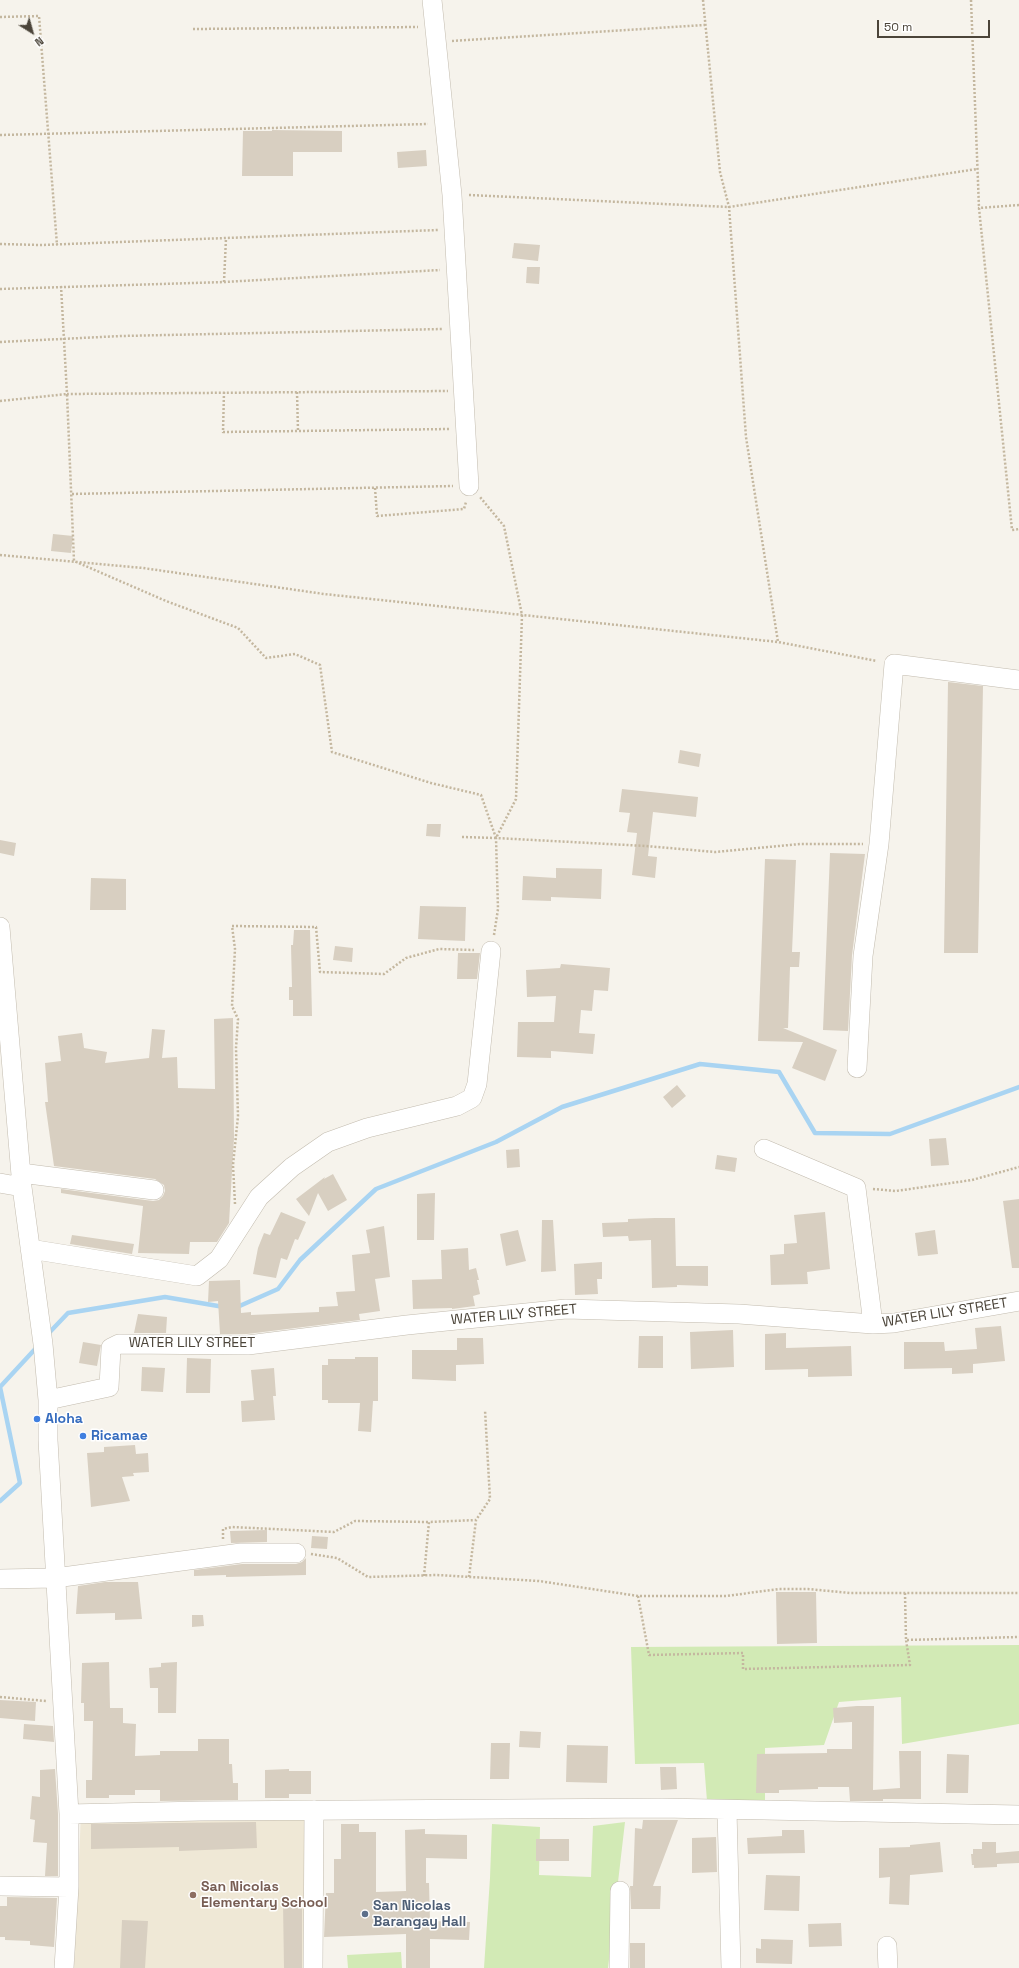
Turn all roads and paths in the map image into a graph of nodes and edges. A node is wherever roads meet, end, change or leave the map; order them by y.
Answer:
1 (432, 0) edge
2 (703, 0) edge
3 (971, 0) edge
4 (0, 17) edge
5 (705, 25) junction
6 (193, 29) dead end
7 (435, 34) junction
8 (444, 122) junction
9 (48, 134) junction
10 (0, 135) edge
11 (977, 169) junction
12 (452, 195) junction
13 (1019, 205) edge
14 (729, 207) junction
15 (979, 208) junction
16 (454, 230) junction
17 (226, 238) junction
18 (0, 244) edge
19 (56, 244) junction
20 (456, 270) junction
21 (224, 282) junction
22 (61, 286) junction
23 (0, 289) edge
24 (460, 329) junction
25 (64, 339) junction
26 (0, 342) edge
27 (464, 390) junction
28 (224, 392) junction
29 (297, 392) junction
30 (67, 394) junction
31 (0, 401) edge
32 (466, 429) junction
33 (298, 431) junction
34 (469, 486) junction
35 (375, 488) junction
36 (72, 494) junction
37 (1019, 529) edge
38 (0, 555) edge
39 (74, 561) junction
40 (522, 615) junction
41 (778, 642) junction
42 (894, 664) junction
43 (1019, 680) edge
44 (462, 837) dead end
45 (496, 838) junction
46 (879, 844) junction
47 (0, 927) edge
48 (491, 951) junction
49 (4, 1032) edge
50 (857, 1068) dead end
51 (764, 1149) dead end
52 (1019, 1167) edge
53 (21, 1180) junction
54 (0, 1183) edge
55 (856, 1188) junction
56 (154, 1190) dead end
57 (238, 1228) junction
58 (30, 1249) junction
59 (1019, 1301) edge
60 (873, 1324) junction
61 (48, 1400) junction
62 (485, 1410) dead end
63 (476, 1520) junction
64 (429, 1522) junction
65 (232, 1527) dead end
66 (296, 1554) joint
67 (424, 1576) junction
68 (469, 1577) junction
69 (0, 1578) edge
70 (55, 1578) junction
71 (906, 1593) junction
72 (1019, 1593) edge
73 (638, 1596) junction
74 (1019, 1637) edge
75 (906, 1640) junction
76 (0, 1697) edge
77 (62, 1702) junction
78 (314, 1810) junction
79 (727, 1810) junction
80 (69, 1814) junction
81 (1019, 1815) edge
82 (0, 1886) edge
83 (68, 1887) junction
84 (620, 1891) dead end
85 (887, 1946) dead end
86 (64, 1968) edge
87 (313, 1968) edge
88 (619, 1968) edge
89 (731, 1968) edge
90 (888, 1968) edge

1 - 7 street
2 - 5 path
3 - 11 path
4 - 9 path
5 - 7 path
5 - 14 path
6 - 7 path
7 - 8 street
8 - 9 path
8 - 12 street
9 - 10 path
9 - 19 path
11 - 14 path
11 - 15 path
12 - 14 path
12 - 16 street
13 - 15 path
14 - 41 path
15 - 37 path
16 - 17 path
16 - 20 street
17 - 19 path
17 - 21 path
18 - 19 path
20 - 21 path
20 - 24 street
21 - 22 path
22 - 23 path
22 - 25 path
24 - 25 path
24 - 27 street
25 - 26 path
25 - 30 path
27 - 29 path
27 - 32 street
28 - 29 path
28 - 30 path
28 - 33 path
29 - 33 path
30 - 31 path
30 - 36 path
32 - 33 path
32 - 34 street
34 - 35 path
34 - 35 path
34 - 40 path
35 - 36 path
36 - 39 path
38 - 39 path
39 - 40 path
39 - 45 path
40 - 41 path
40 - 45 path
41 - 42 path
42 - 43 street
42 - 46 street
44 - 45 path
45 - 46 path
45 - 48 path
46 - 50 street
47 - 49 street
48 - 57 street
48 - 57 path
49 - 53 street
51 - 55 street
52 - 55 path
53 - 54 street
53 - 56 street
53 - 58 street
55 - 60 street
57 - 58 street
58 - 61 street
59 - 60 street, WATER LILY STREET
60 - 61 street, WATER LILY STREET
61 - 70 street
62 - 63 path
63 - 64 path
63 - 68 path
64 - 65 path
64 - 67 path
66 - 67 path
66 - 70 street
67 - 68 path
68 - 73 path
69 - 70 street
70 - 77 street
71 - 72 path
71 - 73 path
71 - 75 path
73 - 75 path
74 - 75 path
76 - 77 path
77 - 80 street
78 - 79 street
78 - 80 street
78 - 87 street
79 - 81 street
79 - 89 street
80 - 83 street
82 - 83 street
83 - 86 street
84 - 88 street
85 - 90 street

